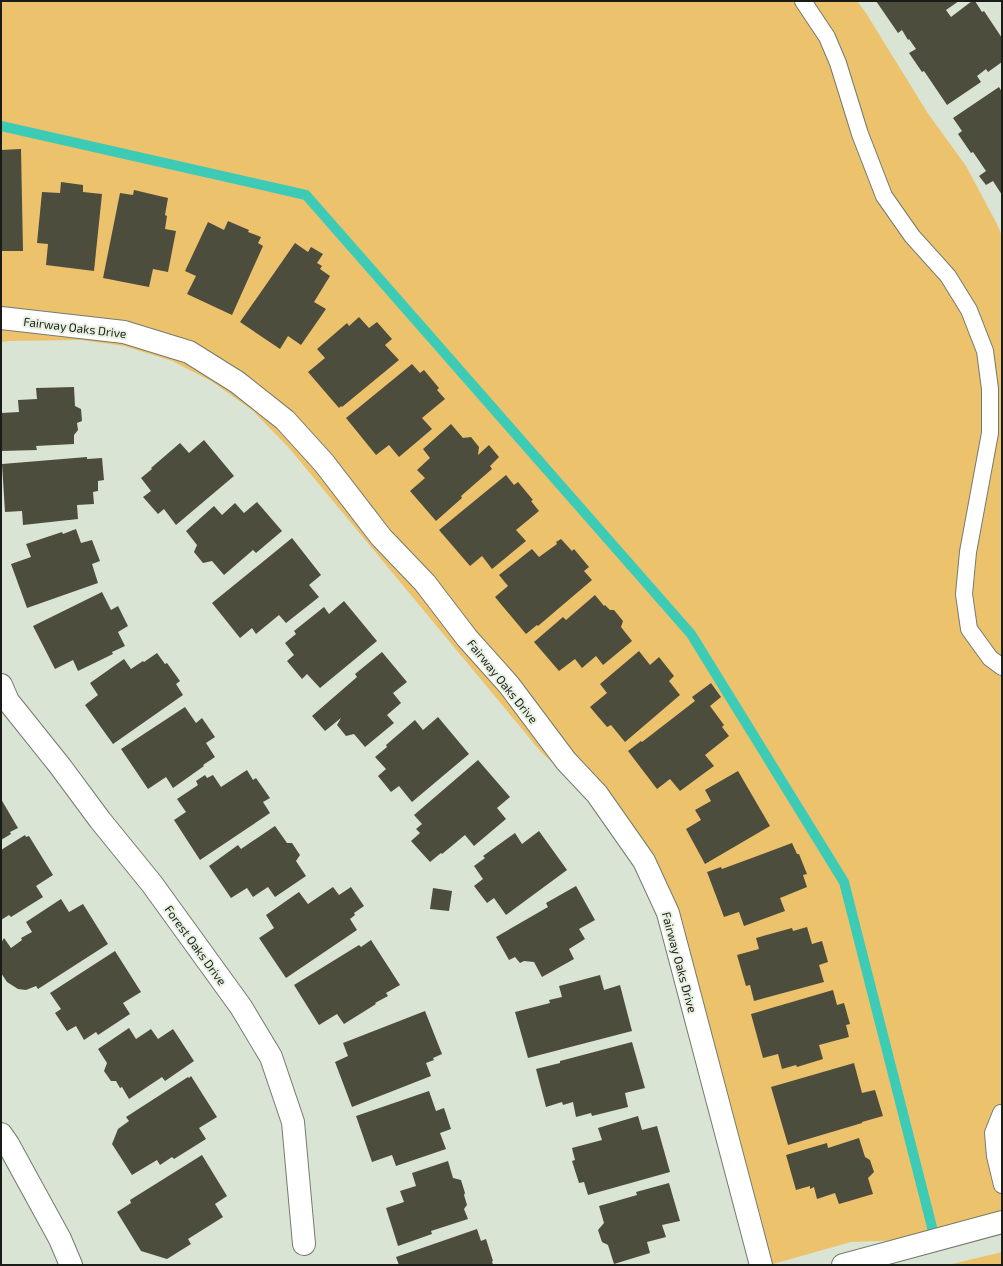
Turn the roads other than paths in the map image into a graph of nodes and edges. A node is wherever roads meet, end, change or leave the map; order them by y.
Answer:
1 (803, 1) edge
2 (1, 318) edge
3 (1002, 666) edge
4 (3, 697) edge
5 (1002, 1112) edge
6 (1, 1134) edge
7 (1002, 1185) edge
8 (1002, 1222) edge
9 (304, 1244) dead end
10 (71, 1265) edge
11 (761, 1265) edge
12 (843, 1265) edge

1 - 3 lane
2 - 11 street, Fairway Oaks Drive
4 - 9 street, Forest Oaks Drive
5 - 7 lane
6 - 10 street
8 - 12 street

